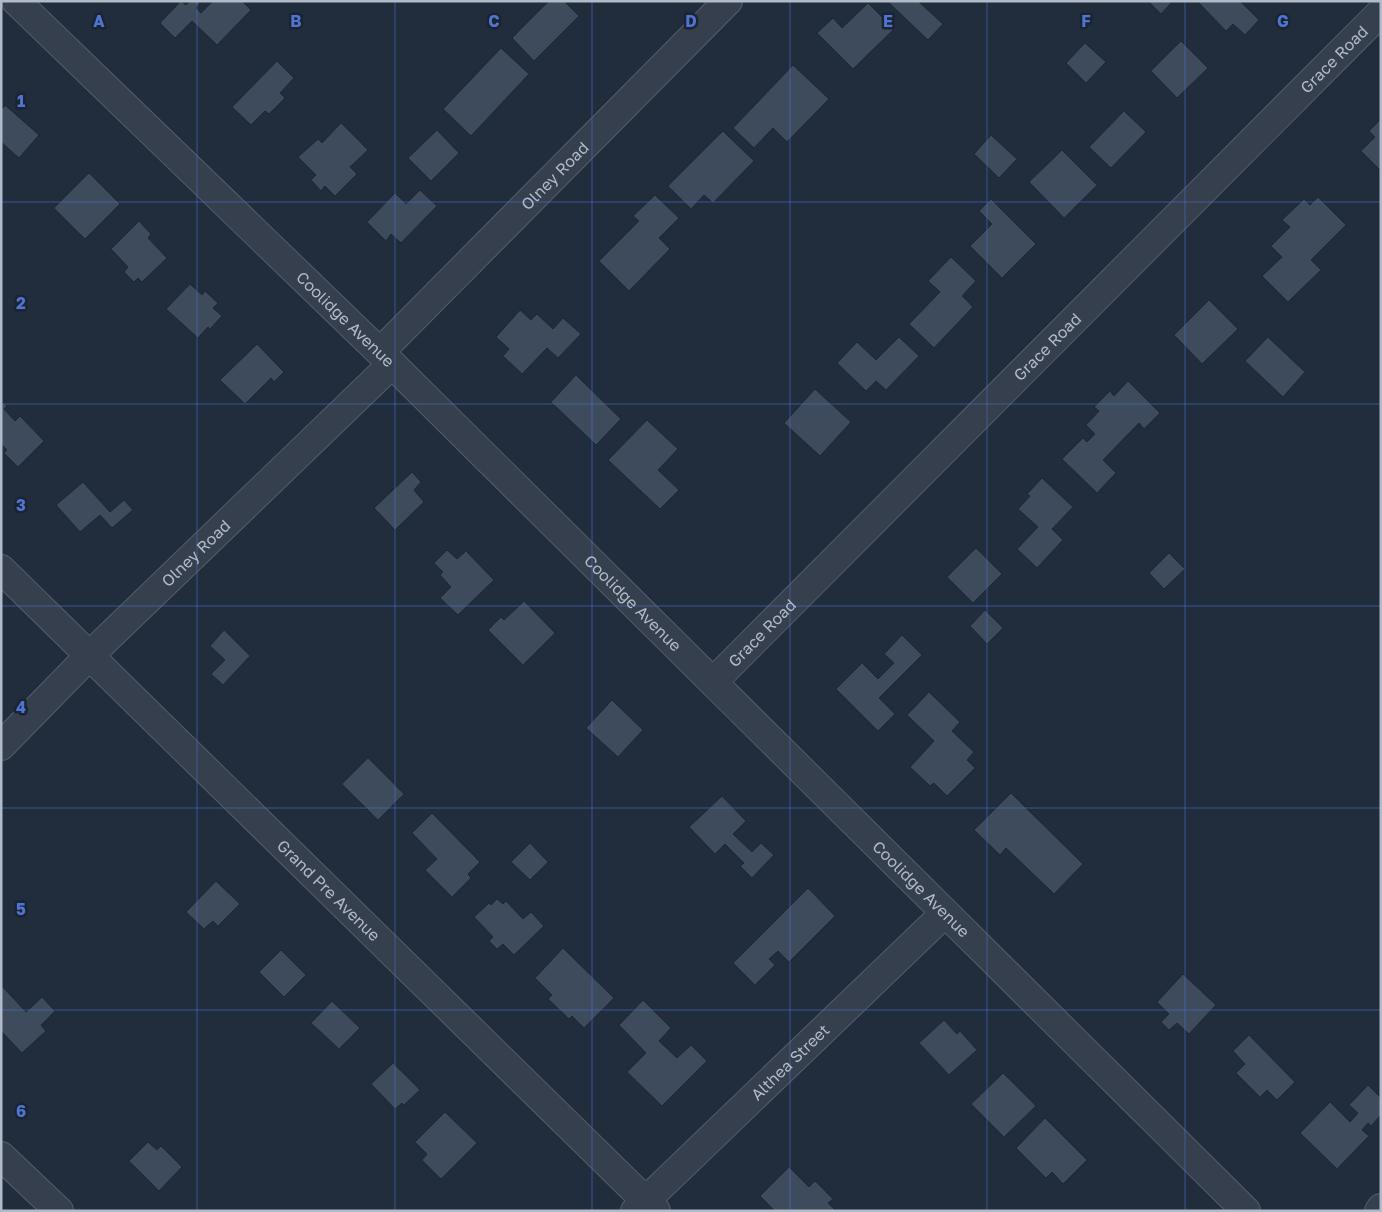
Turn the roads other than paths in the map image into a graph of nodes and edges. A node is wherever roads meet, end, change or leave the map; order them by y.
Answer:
1 (16, 1) edge
2 (728, 1) edge
3 (1381, 12) edge
4 (386, 358) junction
5 (1, 569) edge
6 (89, 656) junction
7 (714, 681) junction
8 (1, 746) edge
9 (945, 913) junction
10 (1, 1156) edge
11 (646, 1207) edge
12 (59, 1211) edge
13 (1246, 1211) edge

1 - 4 street, Coolidge Avenue
2 - 4 street, Olney Road
3 - 7 street, Grace Road
4 - 6 street, Olney Road
4 - 7 street, Coolidge Avenue
5 - 6 street, Grand Pre Avenue
6 - 8 street, Olney Road
6 - 11 street, Grand Pre Avenue
7 - 9 street, Coolidge Avenue
9 - 11 street, Althea Street
9 - 13 street, Coolidge Avenue
10 - 12 street

